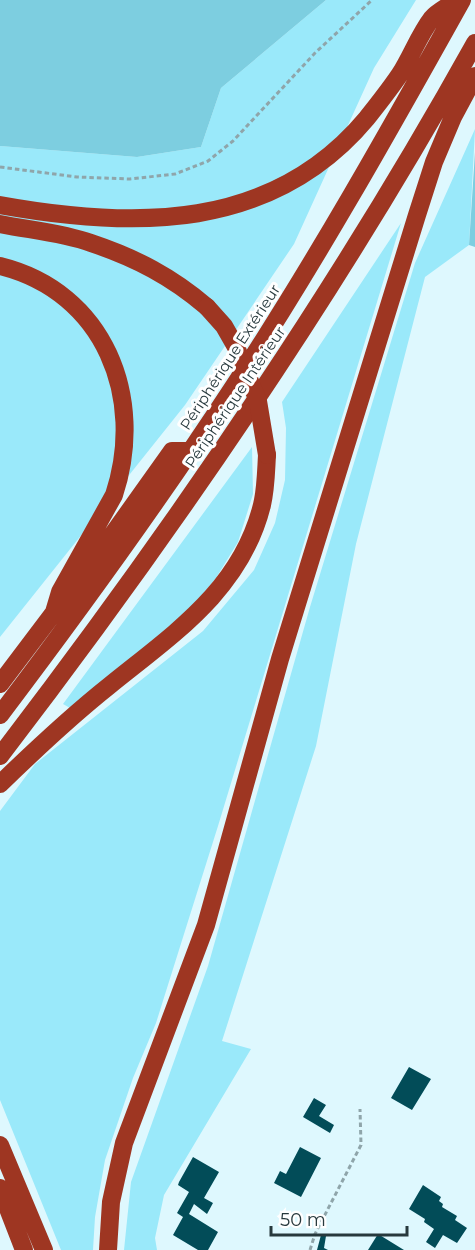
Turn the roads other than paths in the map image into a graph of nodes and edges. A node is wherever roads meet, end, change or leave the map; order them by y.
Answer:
1 (460, 0) edge
2 (475, 43) edge
3 (475, 76) edge
4 (0, 206) edge
5 (0, 224) edge
6 (0, 266) edge
7 (190, 451) junction
8 (54, 612) junction
9 (0, 684) edge
10 (0, 716) edge
11 (0, 756) edge
12 (0, 784) edge
13 (0, 1145) edge
14 (0, 1188) edge
15 (0, 1209) edge
16 (18, 1250) edge
17 (24, 1250) edge
18 (44, 1250) edge
19 (108, 1250) edge

1 - 4 highway
1 - 7 highway, Périphérique Extérieur
2 - 11 highway, Périphérique Intérieur
3 - 19 highway
5 - 12 highway, bridge
6 - 8 highway
7 - 8 highway
7 - 10 highway, Périphérique Extérieur
8 - 9 highway
13 - 18 highway
14 - 17 highway
15 - 16 highway

